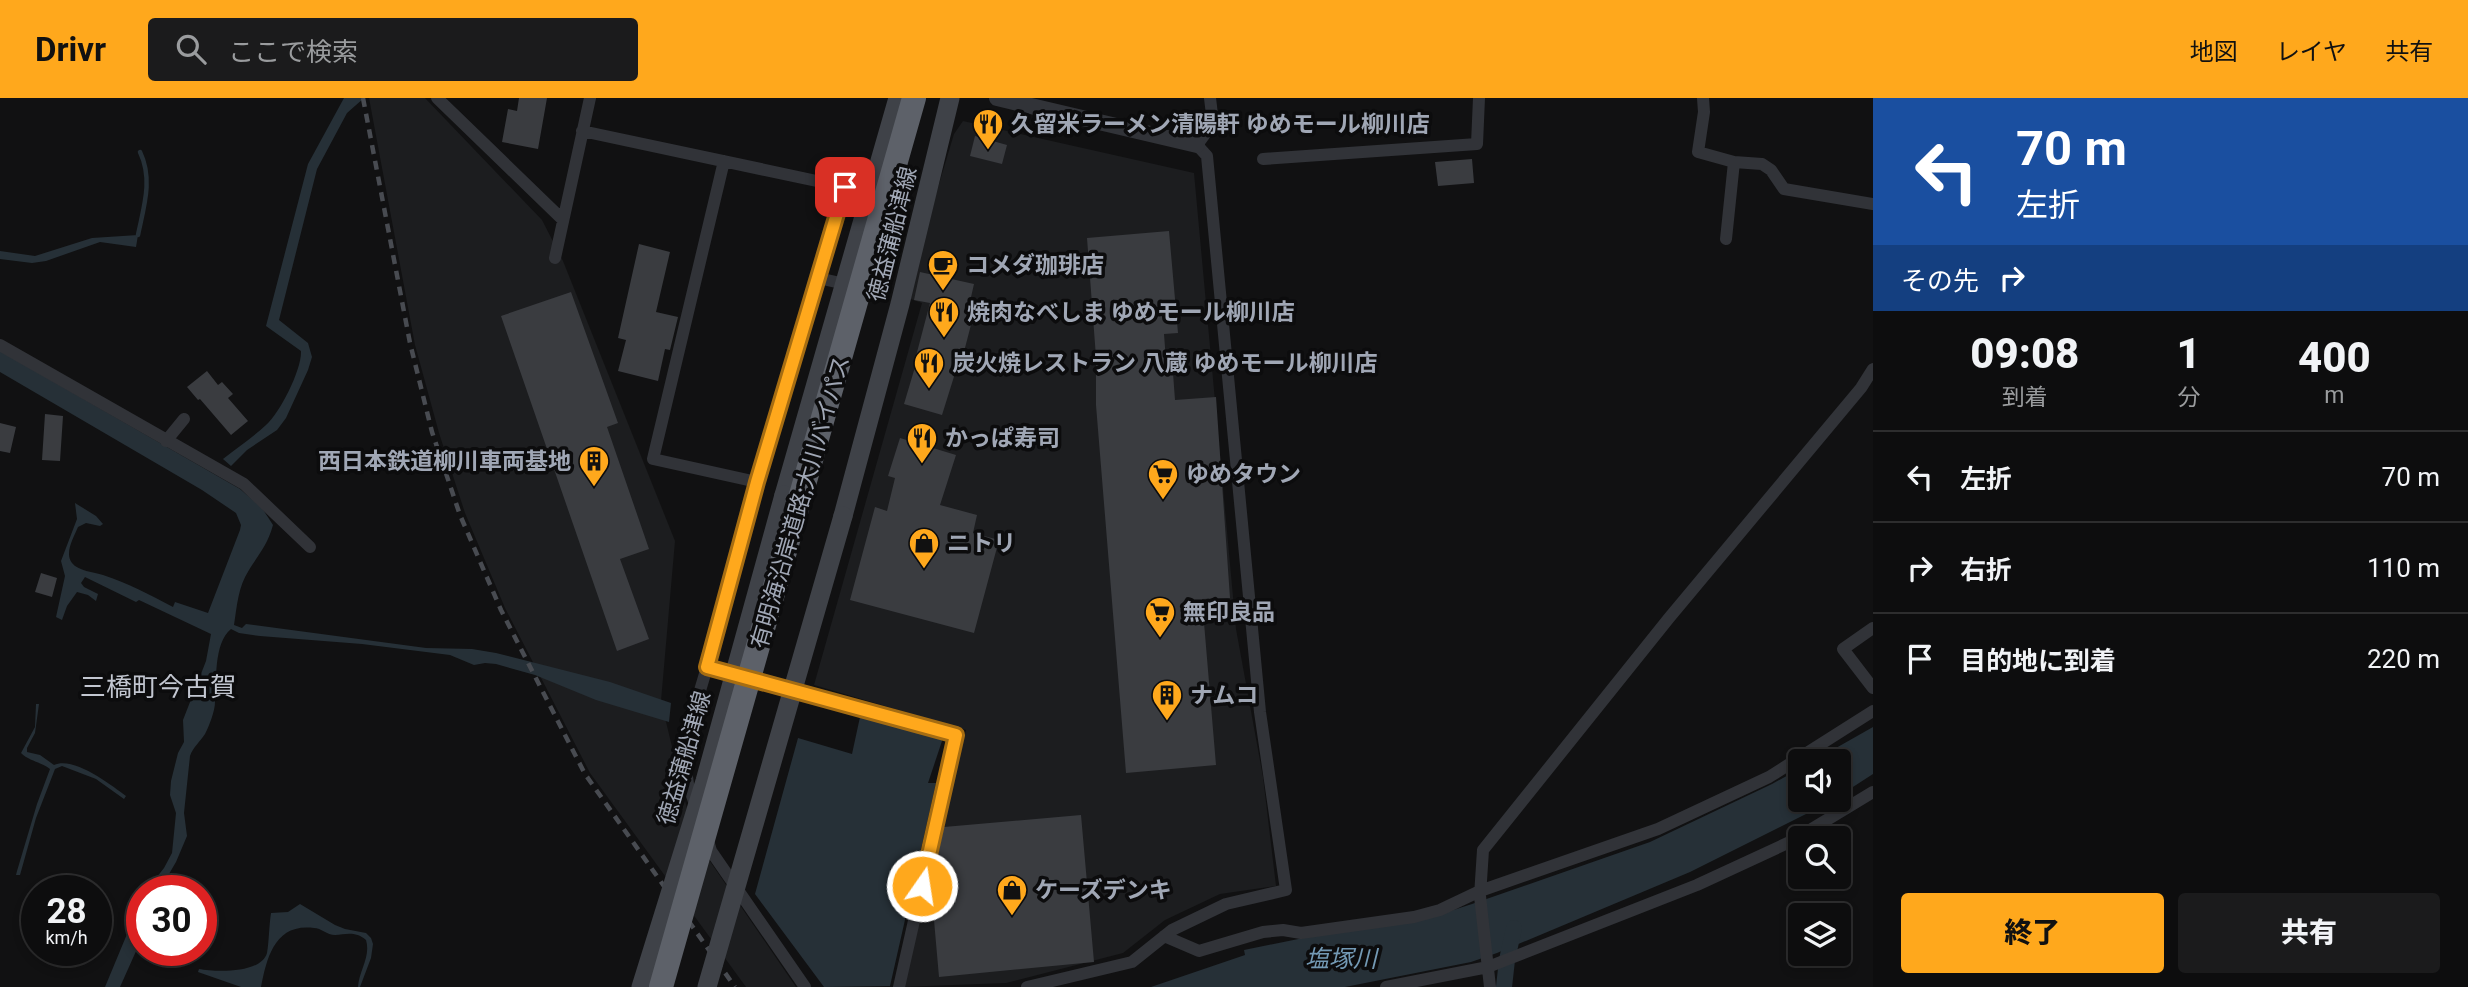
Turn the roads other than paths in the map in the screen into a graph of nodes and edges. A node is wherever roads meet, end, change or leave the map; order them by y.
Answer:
1 (437, 98) edge
2 (590, 98) edge
3 (898, 98) edge
4 (914, 98) edge
5 (950, 98) edge
6 (998, 98) edge
7 (1210, 98) edge
8 (1479, 98) edge
9 (1703, 98) edge
10 (582, 131) junction
11 (1197, 145) junction
12 (1263, 159) dead end
13 (724, 161) junction
14 (1734, 162) junction
15 (1873, 204) edge
16 (563, 220) junction
17 (1726, 239) dead end
18 (555, 258) dead end
19 (818, 278) junction
20 (845, 284) junction
21 (0, 345) edge
22 (1873, 369) edge
23 (184, 419) dead end
24 (166, 441) junction
25 (757, 482) junction
26 (310, 547) dead end
27 (1873, 628) edge
28 (707, 667) junction
29 (1873, 688) edge
30 (1873, 711) edge
31 (1873, 792) edge
32 (1480, 893) junction
33 (1164, 936) junction
34 (1488, 967) junction
35 (1088, 973) junction
36 (641, 987) edge
37 (661, 987) edge
38 (707, 987) edge
39 (805, 987) edge
40 (899, 987) edge
41 (1027, 987) edge
42 (1091, 987) edge
43 (1386, 987) edge
44 (1490, 987) edge

1 - 16 street
2 - 10 street
3 - 20 main road, 徳益蒲船津線
4 - 37 highway, 有明海沿岸道路;大川バイパス, bridge
5 - 38 main road, 徳益蒲船津線, bridge
6 - 11 street
7 - 11 street
8 - 12 street
9 - 14 street
10 - 13 street
10 - 16 street
11 - 33 street
13 - 19 street
13 - 25 street
14 - 15 street
14 - 17 street
16 - 18 street
19 - 20 street
19 - 25 street
20 - 36 main road, 徳益蒲船津線, bridge
21 - 24 street
22 - 32 street
23 - 24 street
24 - 26 street
25 - 28 street
27 - 29 street
28 - 39 street
28 - 40 street
30 - 32 street
31 - 34 street
32 - 33 street
32 - 34 street
33 - 35 street
34 - 43 street
34 - 44 street
35 - 41 street
35 - 42 street

